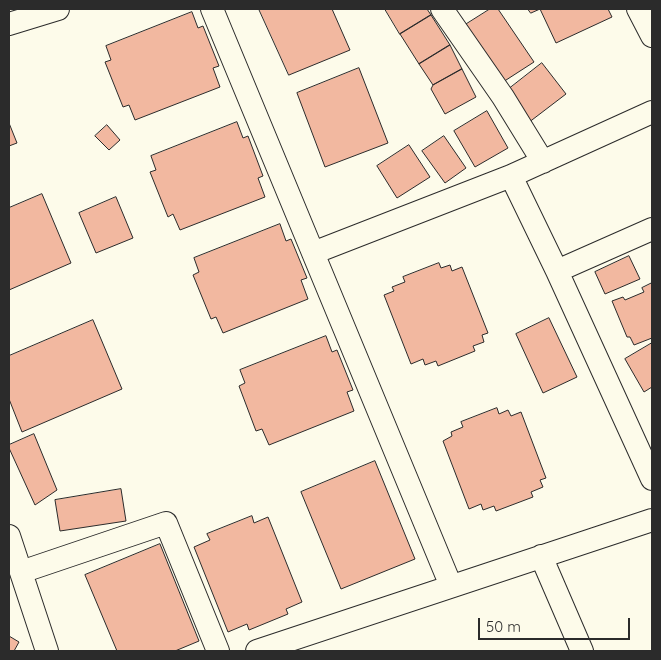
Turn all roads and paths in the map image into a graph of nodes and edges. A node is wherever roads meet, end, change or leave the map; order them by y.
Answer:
1 (58, 9) edge
2 (212, 9) edge
3 (442, 9) edge
4 (638, 9) edge
5 (9, 24) edge
6 (652, 36) edge
7 (652, 112) edge
8 (543, 162) junction
9 (511, 176) junction
10 (652, 229) edge
11 (313, 253) junction
12 (557, 270) junction
13 (652, 479) edge
14 (652, 520) edge
15 (9, 536) edge
16 (541, 556) junction
17 (21, 572) junction
18 (451, 586) junction
19 (47, 651) edge
20 (218, 651) edge
21 (258, 651) edge
22 (582, 651) edge

1 - 5 street
2 - 11 street
3 - 8 street
4 - 6 street
7 - 8 street
8 - 9 street
9 - 11 street
9 - 12 street
10 - 12 street
11 - 18 street
12 - 13 street
14 - 16 street
15 - 17 street
16 - 18 street
16 - 22 street
17 - 19 street
17 - 20 street
18 - 21 street

